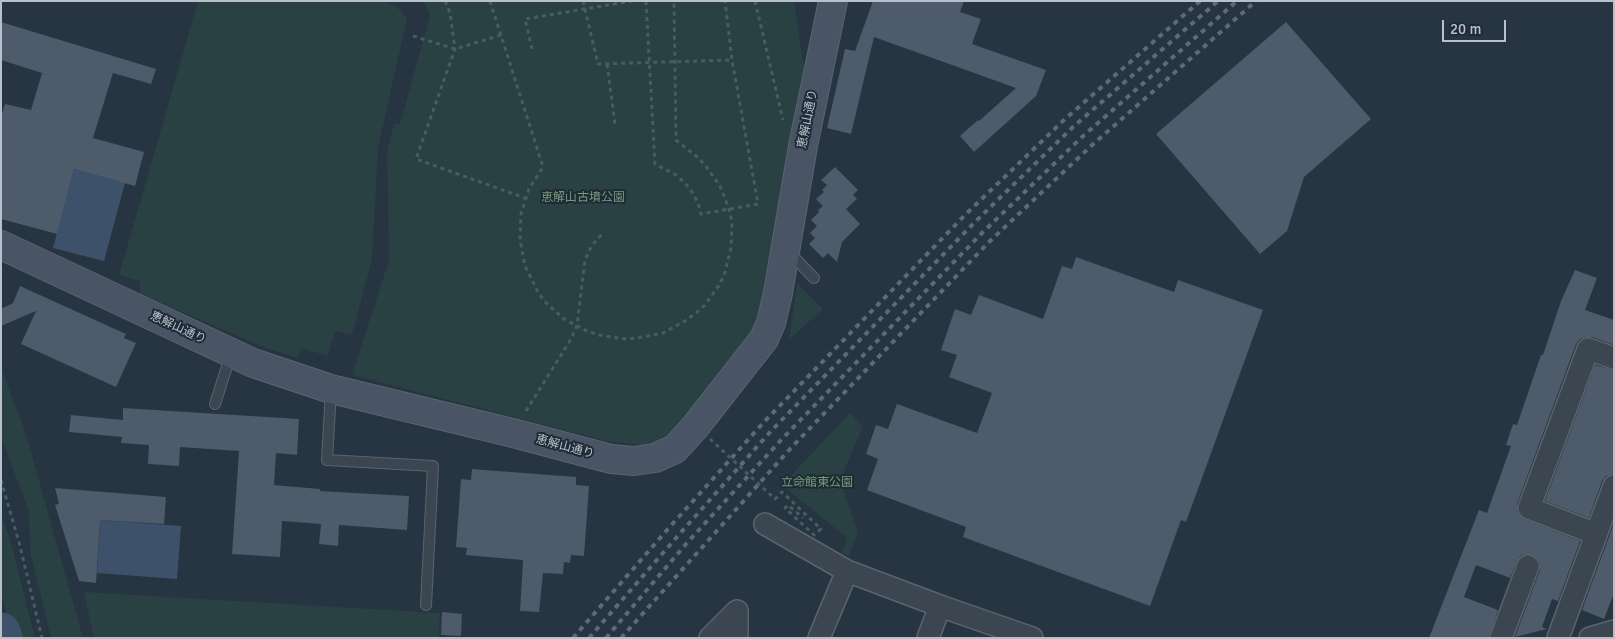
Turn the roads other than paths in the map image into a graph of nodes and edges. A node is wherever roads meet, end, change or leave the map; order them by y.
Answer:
1 (833, 1) edge
2 (1, 246) edge
3 (785, 248) junction
4 (814, 278) dead end
5 (232, 353) junction
6 (1614, 358) edge
7 (331, 388) junction
8 (215, 404) dead end
9 (1614, 486) edge
10 (765, 524) dead end
11 (1596, 534) junction
12 (1528, 566) dead end
13 (847, 570) junction
14 (426, 605) dead end
15 (940, 606) junction
16 (1614, 631) edge
17 (710, 638) edge
18 (737, 638) edge
19 (819, 638) edge
20 (928, 638) edge
21 (1032, 638) edge
22 (1501, 638) edge
23 (1558, 638) edge
24 (1590, 638) edge

1 - 3 street, 恵解山通り
2 - 5 street, 恵解山通り
3 - 4 lane
3 - 7 street, 恵解山通り
5 - 7 street, 恵解山通り
5 - 8 lane
6 - 11 street
7 - 14 lane
9 - 11 street
10 - 13 street
11 - 23 street
12 - 22 street
13 - 15 street
13 - 19 street
15 - 20 street
15 - 21 street
16 - 24 street
17 - 18 street

